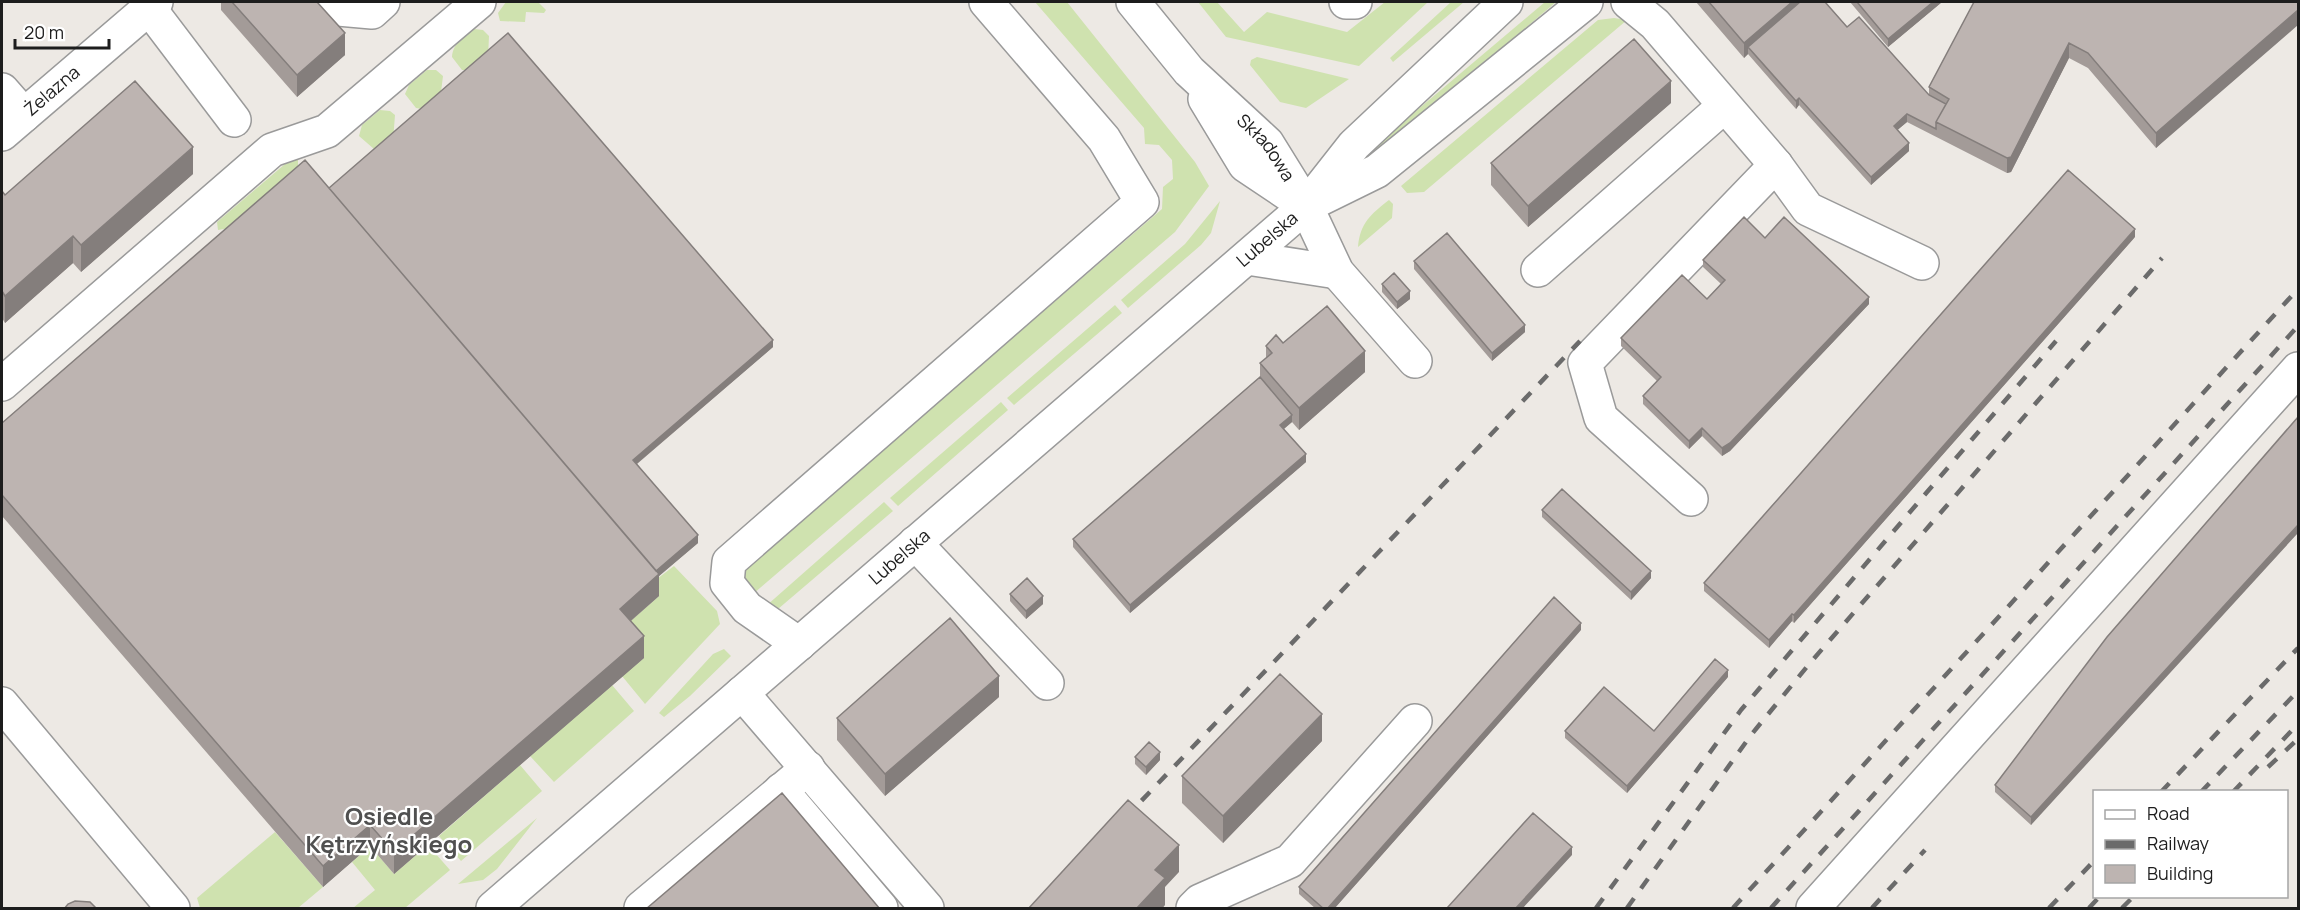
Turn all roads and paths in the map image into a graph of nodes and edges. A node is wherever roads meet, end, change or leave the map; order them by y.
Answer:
1 (321, 2) edge
2 (383, 2) edge
3 (479, 2) edge
4 (986, 2) edge
5 (1133, 2) edge
6 (1346, 2) edge
7 (1355, 2) edge
8 (1506, 2) edge
9 (1586, 2) edge
10 (1628, 2) edge
11 (152, 5) edge
12 (2, 90) edge
13 (1723, 107) junction
14 (234, 120) dead end
15 (13, 125) edge
16 (1776, 165) junction
17 (1306, 206) junction
18 (1246, 258) junction
19 (1922, 263) dead end
20 (1538, 270) dead end
21 (1337, 272) junction
22 (1415, 361) dead end
23 (2298, 369) edge
24 (2, 384) edge
25 (1691, 499) dead end
26 (915, 543) junction
27 (799, 644) junction
28 (1047, 682) dead end
29 (742, 693) junction
30 (2, 704) edge
31 (1415, 721) dead end
32 (808, 768) junction
33 (781, 790) junction
34 (173, 909) edge
35 (493, 909) edge
36 (641, 909) edge
37 (881, 909) edge
38 (927, 909) edge
39 (1193, 909) edge
40 (1813, 909) edge

1 - 2 street
3 - 24 street
4 - 27 street
5 - 17 street, Składowa
6 - 7 street
8 - 17 street, Lubelska
9 - 17 street, Lubelska
10 - 13 street
11 - 14 street
11 - 15 street, Żelazna
12 - 15 street
13 - 16 street
13 - 20 street
16 - 19 street
16 - 25 street
17 - 18 street, Lubelska
17 - 21 street
18 - 21 street
18 - 26 street, Lubelska
21 - 22 street
23 - 40 street
26 - 27 street, Lubelska
26 - 28 street
27 - 29 street, Lubelska
29 - 32 street
29 - 35 street, Lubelska
30 - 34 street
31 - 39 street
32 - 33 street
32 - 38 street
33 - 36 street
33 - 37 street

